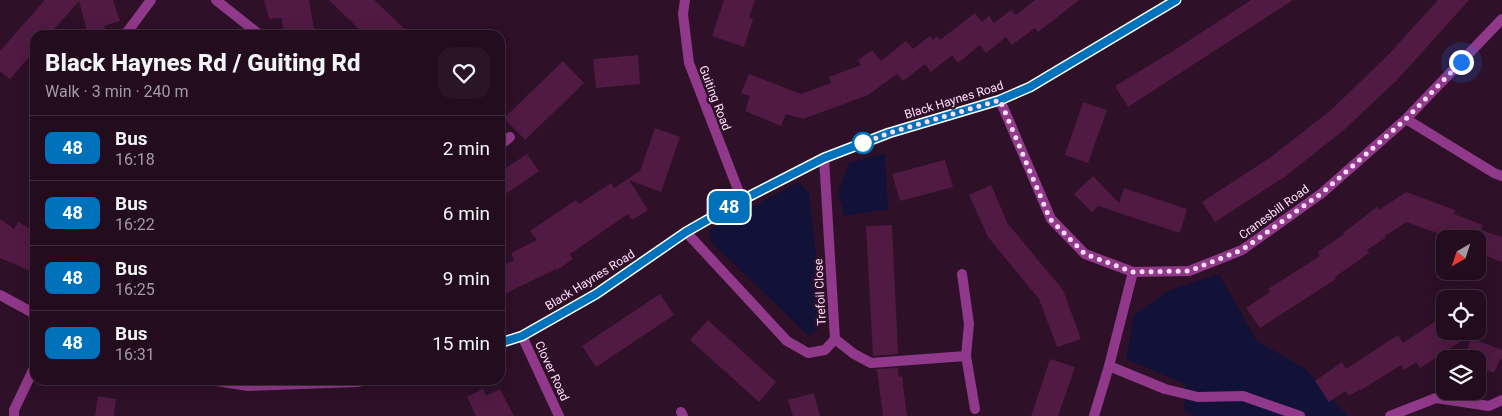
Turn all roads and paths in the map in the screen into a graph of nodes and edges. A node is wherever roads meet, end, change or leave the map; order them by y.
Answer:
1 (151, 0) edge
2 (216, 0) edge
3 (685, 0) edge
4 (1176, 0) edge
5 (1502, 19) edge
6 (129, 30) edge
7 (254, 30) edge
8 (1000, 100) junction
9 (1406, 119) junction
10 (510, 136) dead end
11 (505, 140) edge
12 (824, 158) junction
13 (1502, 176) edge
14 (742, 200) junction
15 (686, 232) junction
16 (1133, 272) junction
17 (962, 274) dead end
18 (0, 295) edge
19 (30, 311) edge
20 (522, 336) junction
21 (835, 339) junction
22 (505, 341) edge
23 (966, 356) junction
24 (1109, 366) junction
25 (30, 376) edge
26 (1502, 400) edge
27 (976, 409) dead end
28 (1273, 411) edge
29 (14, 416) edge
30 (559, 416) edge
31 (1094, 416) edge
32 (1300, 416) edge
33 (1390, 416) edge

1 - 6 street
2 - 7 street
3 - 14 street, Guiting Road
4 - 8 street, Black Haynes Road
5 - 9 street, Cranesbill Road
8 - 12 street, Black Haynes Road
8 - 16 street, Cranesbill Road
9 - 13 street
9 - 16 street, Cranesbill Road
10 - 11 street
12 - 14 street, Black Haynes Road
12 - 21 street, Trefoil Close
14 - 15 street, Black Haynes Road
15 - 20 street, Black Haynes Road
15 - 21 street, Trefoil Close
16 - 24 street
17 - 23 street
18 - 19 street
20 - 22 street, Black Haynes Road
20 - 30 street, Clover Road
21 - 23 street
23 - 27 street
24 - 28 street
24 - 31 street
25 - 29 street
26 - 33 street
28 - 32 street

